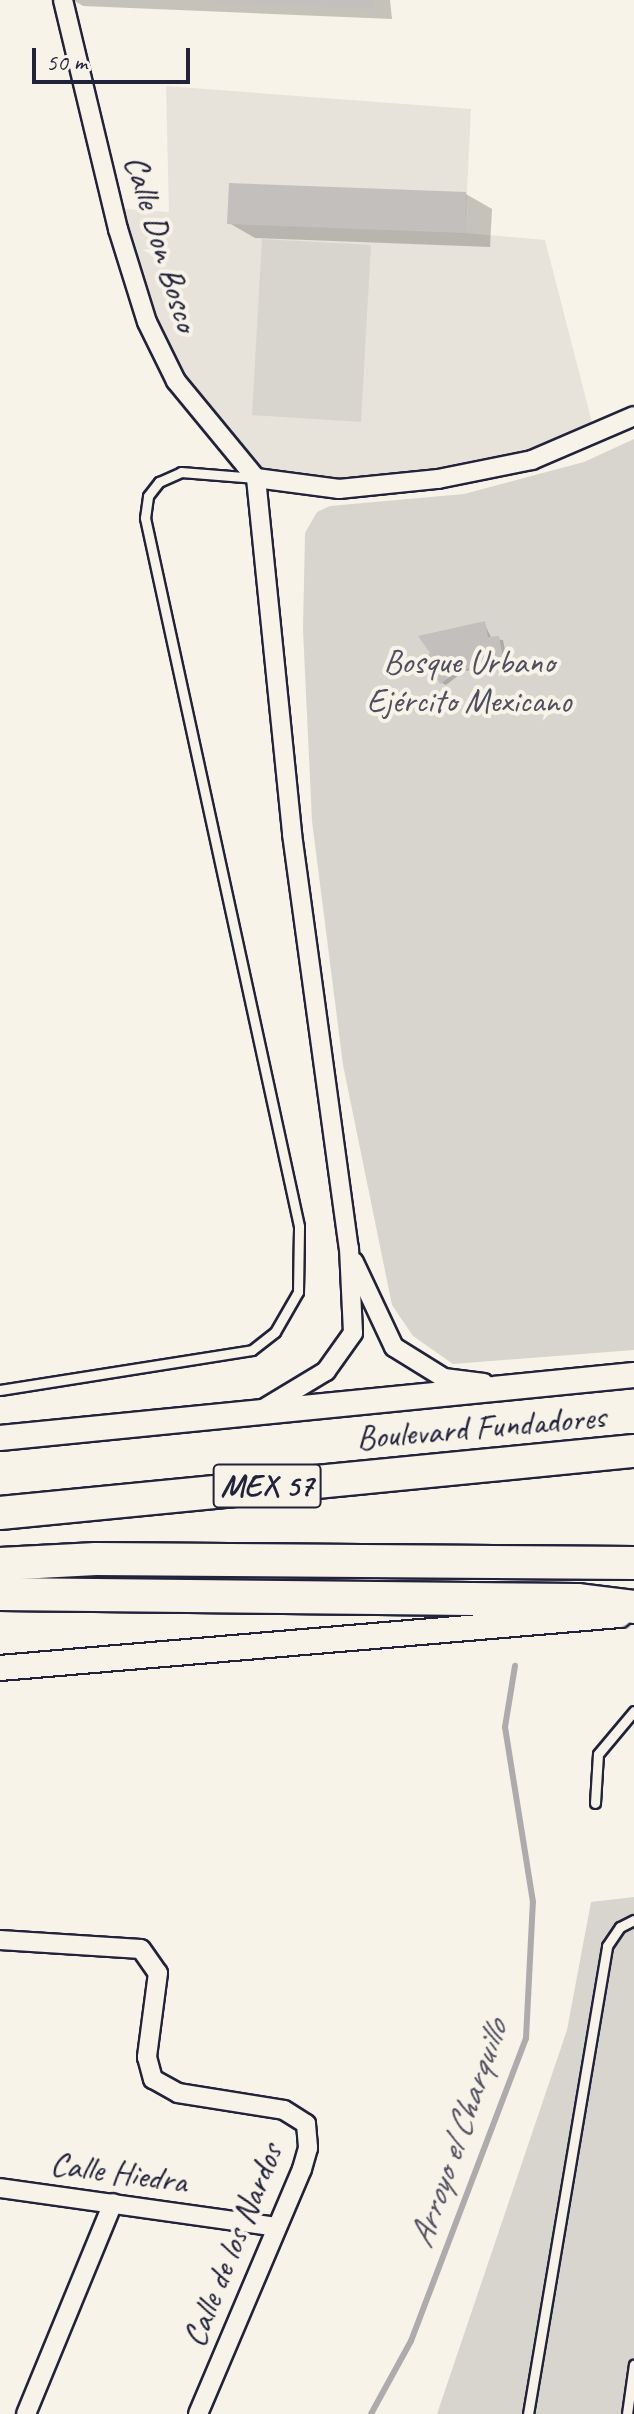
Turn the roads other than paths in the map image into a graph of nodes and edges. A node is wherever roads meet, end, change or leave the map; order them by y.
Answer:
1 (63, 0) edge
2 (634, 416) edge
3 (256, 478) junction
4 (349, 1248) junction
5 (634, 1375) edge
6 (507, 1386) junction
7 (0, 1390) edge
8 (260, 1411) junction
9 (0, 1438) edge
10 (634, 1451) edge
11 (0, 1513) edge
12 (634, 1547) edge
13 (634, 1563) edge
14 (0, 1564) edge
15 (488, 1565) junction
16 (0, 1594) edge
17 (634, 1607) edge
18 (578, 1609) junction
19 (488, 1613) junction
20 (634, 1613) edge
21 (0, 1668) edge
22 (634, 1711) edge
23 (595, 1803) dead end
24 (634, 1920) edge
25 (0, 1940) edge
26 (0, 2188) edge
27 (113, 2203) junction
28 (276, 2227) junction
29 (634, 2364) edge
30 (26, 2414) edge
31 (198, 2414) edge
32 (528, 2414) edge
33 (627, 2414) edge

1 - 3 street, Calle Don Bosco
2 - 3 street
3 - 4 street
3 - 7 lane
4 - 6 street
4 - 8 street
5 - 6 main road
6 - 8 main road
8 - 9 main road
10 - 11 highway, Boulevard Fundadores / MEX 57
12 - 15 highway
13 - 15 highway, MEX 57
14 - 15 highway, MEX 57
16 - 19 highway
17 - 18 highway
18 - 19 highway
18 - 20 main road
19 - 21 main road
22 - 23 lane
24 - 32 lane
25 - 28 street, Calle de los Nardos
26 - 27 street, Calle Hiedra
27 - 28 street, Calle Hiedra
27 - 30 street
28 - 31 street, Calle de los Nardos
29 - 33 lane

